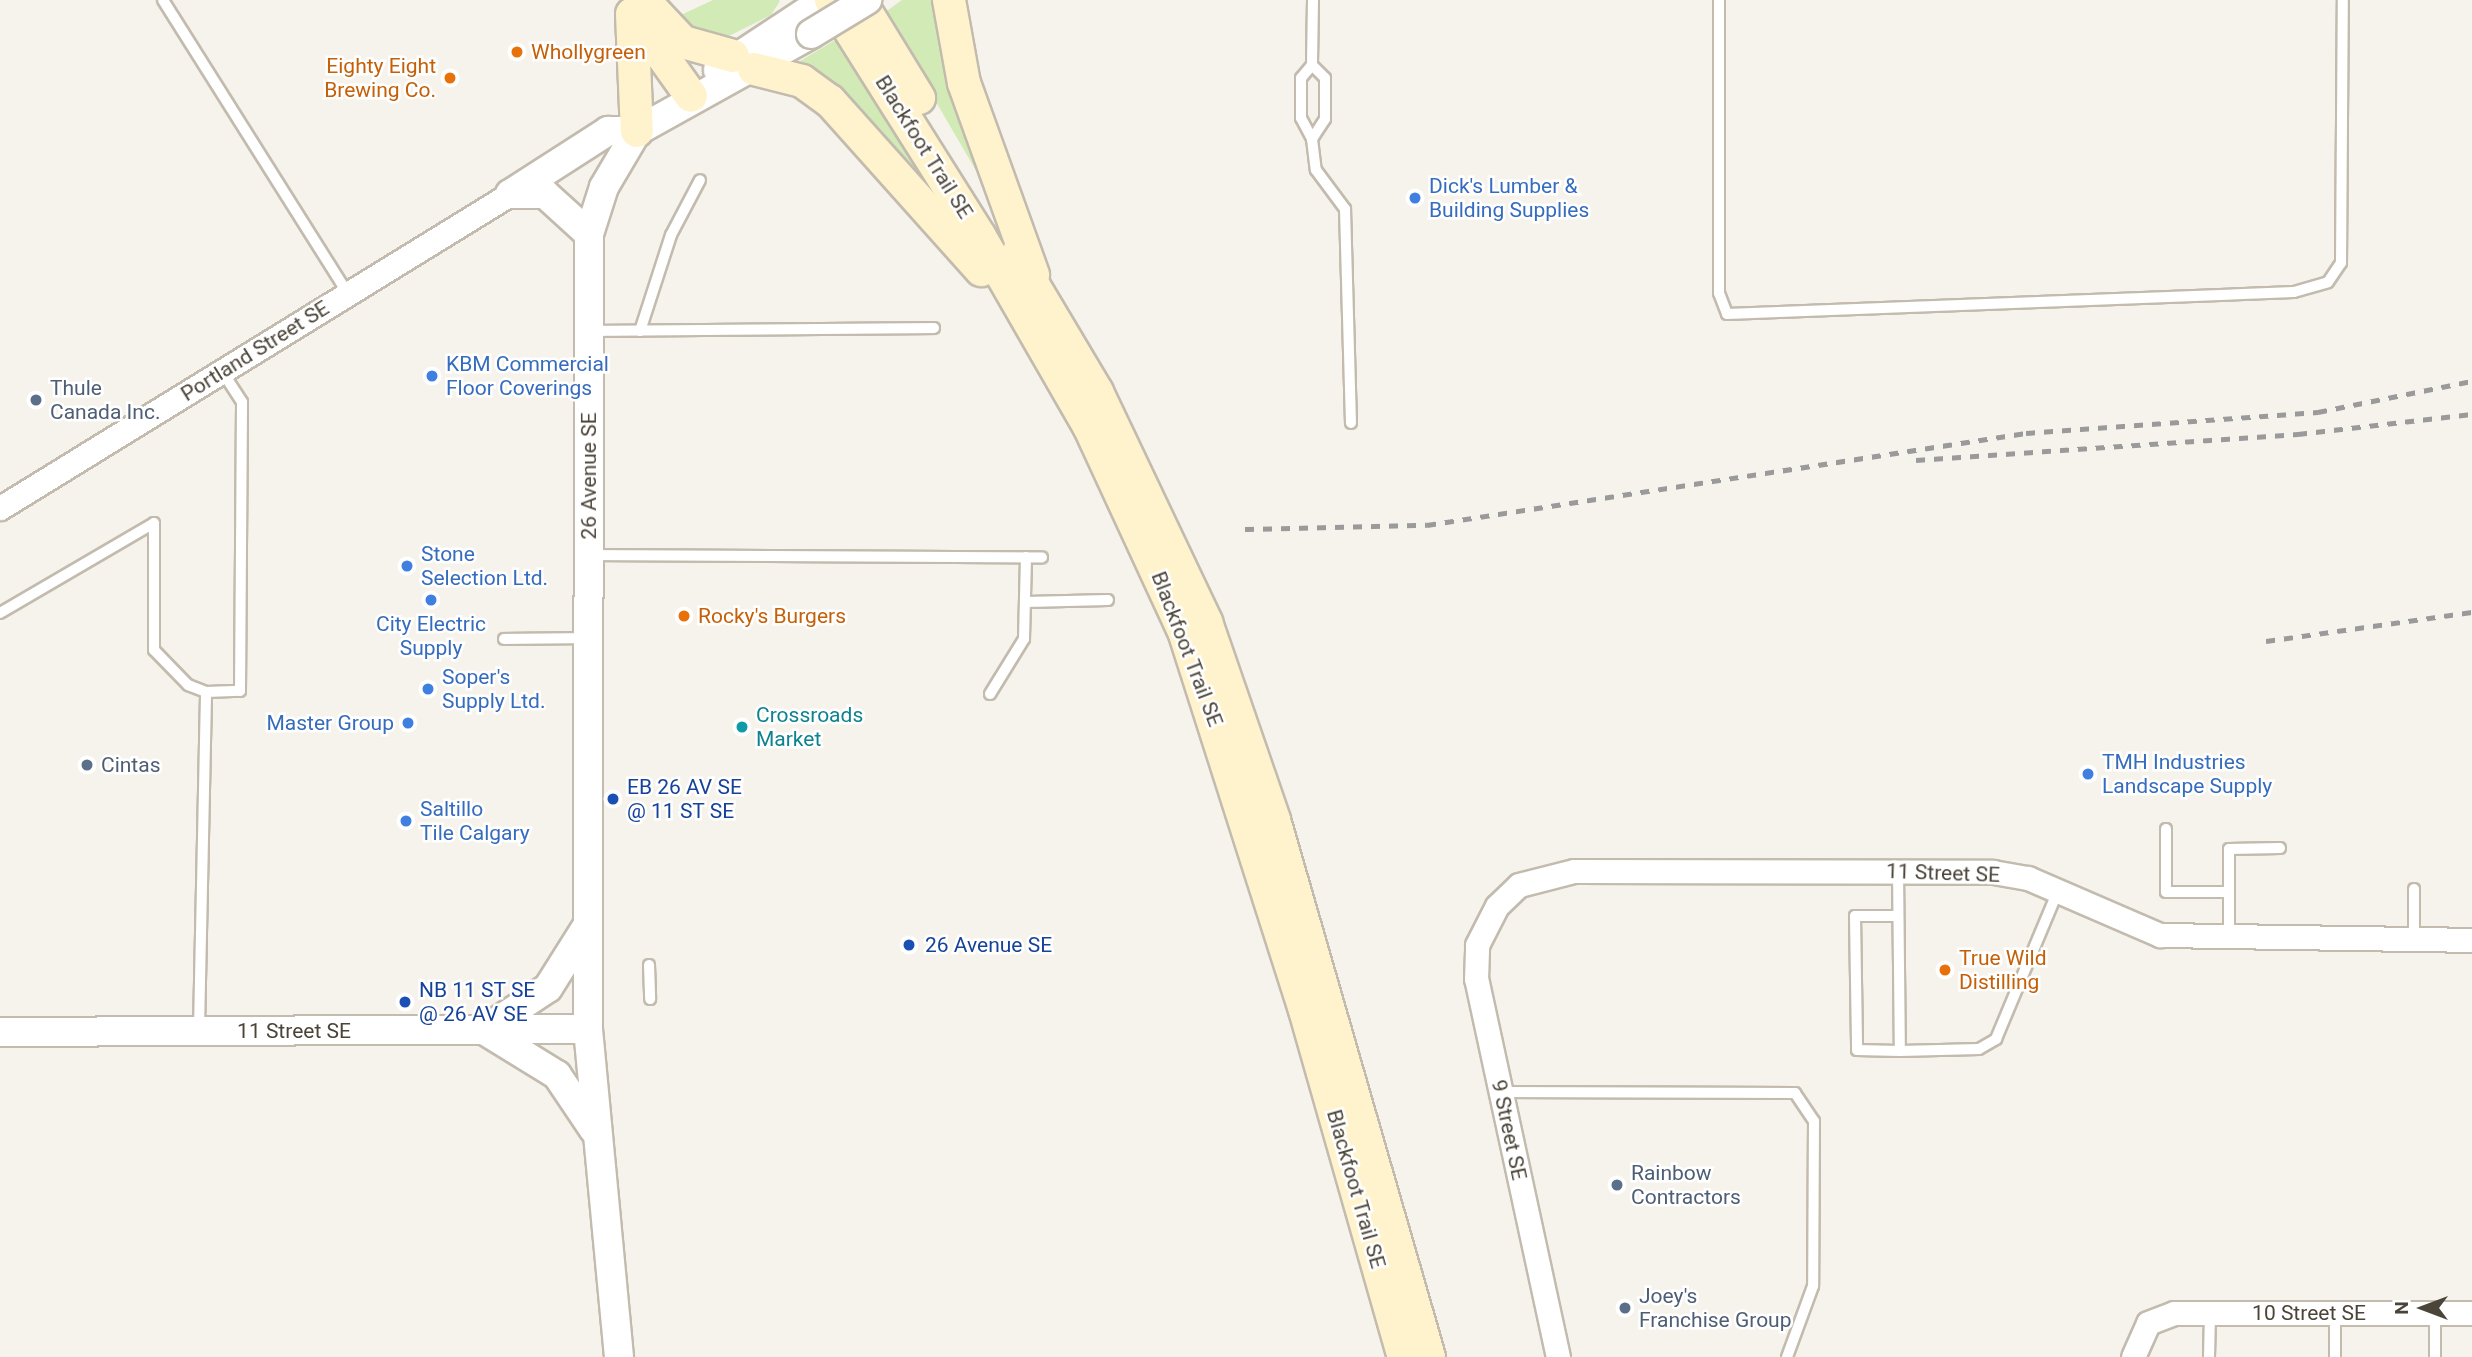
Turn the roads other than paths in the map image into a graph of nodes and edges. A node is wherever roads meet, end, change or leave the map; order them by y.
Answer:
1 (163, 0) edge
2 (824, 0) edge
3 (831, 0) edge
4 (859, 0) edge
5 (867, 0) edge
6 (949, 0) edge
7 (1313, 0) edge
8 (1718, 0) edge
9 (2343, 0) edge
10 (634, 5) edge
11 (806, 25) junction
12 (744, 63) junction
13 (1312, 65) junction
14 (691, 96) junction
15 (637, 131) junction
16 (1312, 139) junction
17 (701, 180) dead end
18 (510, 194) junction
19 (589, 234) junction
20 (348, 293) junction
21 (1029, 300) junction
22 (934, 328) dead end
23 (588, 331) junction
24 (640, 331) junction
25 (222, 371) junction
26 (1351, 423) dead end
27 (0, 508) edge
28 (589, 555) junction
29 (1026, 557) junction
30 (1042, 557) dead end
31 (1108, 600) dead end
32 (1026, 602) junction
33 (0, 613) edge
34 (588, 638) junction
35 (504, 639) dead end
36 (206, 692) junction
37 (990, 694) dead end
38 (2166, 829) dead end
39 (2280, 848) dead end
40 (1898, 871) junction
41 (2414, 889) dead end
42 (2057, 892) junction
43 (2229, 892) junction
44 (1497, 906) joint
45 (1898, 916) junction
46 (587, 926) junction
47 (2229, 940) junction
48 (2414, 940) junction
49 (2472, 940) edge
50 (649, 965) dead end
51 (650, 999) dead end
52 (587, 1029) junction
53 (484, 1030) junction
54 (0, 1032) edge
55 (199, 1032) junction
56 (1900, 1051) junction
57 (1500, 1092) junction
58 (596, 1132) junction
59 (2335, 1312) junction
60 (2435, 1312) junction
61 (2472, 1312) edge
62 (2210, 1313) junction
63 (619, 1357) edge
64 (1404, 1357) edge
65 (1429, 1357) edge
66 (1558, 1357) edge
67 (1787, 1357) edge
68 (2133, 1357) edge
69 (2209, 1357) edge
70 (2335, 1357) edge
71 (2435, 1357) edge

1 - 20 lane
2 - 11 street
3 - 21 main road, Blackfoot Trail SE
4 - 21 main road, Blackfoot Trail SE
5 - 11 street, bridge
6 - 21 main road
7 - 13 lane
8 - 9 lane
10 - 12 main road
10 - 14 main road
10 - 15 main road
11 - 12 street, 26 Avenue SE
12 - 14 street, 26 Avenue SE
12 - 21 main road
13 - 16 lane
13 - 16 lane
14 - 15 street, 26 Avenue SE
15 - 18 street
15 - 19 street, 26 Avenue SE
16 - 26 lane
17 - 24 lane
18 - 19 street
18 - 20 street, Portland Street SE
19 - 23 street, 26 Avenue SE
20 - 25 street, Portland Street SE
21 - 64 main road, Blackfoot Trail SE
21 - 65 main road, Blackfoot Trail SE
22 - 24 lane
23 - 24 lane
23 - 28 street, 26 Avenue SE
25 - 27 street, Portland Street SE
25 - 36 lane
28 - 29 lane
28 - 34 street, 26 Avenue SE
29 - 30 lane
29 - 32 lane
31 - 32 lane
32 - 37 lane
33 - 36 lane
34 - 35 lane
34 - 46 street, 26 Avenue SE
36 - 55 lane
38 - 43 lane
39 - 43 lane
40 - 42 street, 11 Street SE
40 - 44 street, 11 Street SE
40 - 45 lane
41 - 48 lane
42 - 47 street, 11 Street SE
42 - 56 lane
43 - 47 lane
44 - 57 street, 9 Street SE
45 - 56 lane
45 - 56 lane
46 - 52 street, 26 Avenue SE
46 - 53 street
47 - 48 street, 11 Street SE
48 - 49 street, 11 Street SE
50 - 51 lane
52 - 53 street, 11 Street SE
52 - 58 street, 26 Avenue SE
53 - 55 street, 11 Street SE
53 - 58 street
54 - 55 street, 11 Street SE
57 - 66 street, 9 Street SE
57 - 67 lane
58 - 63 street, 26 Avenue SE
59 - 60 street, 10 Street SE
59 - 62 street, 10 Street SE
59 - 70 lane
60 - 61 street, 10 Street SE
60 - 71 lane
62 - 68 street, 10 Street SE
62 - 69 lane

